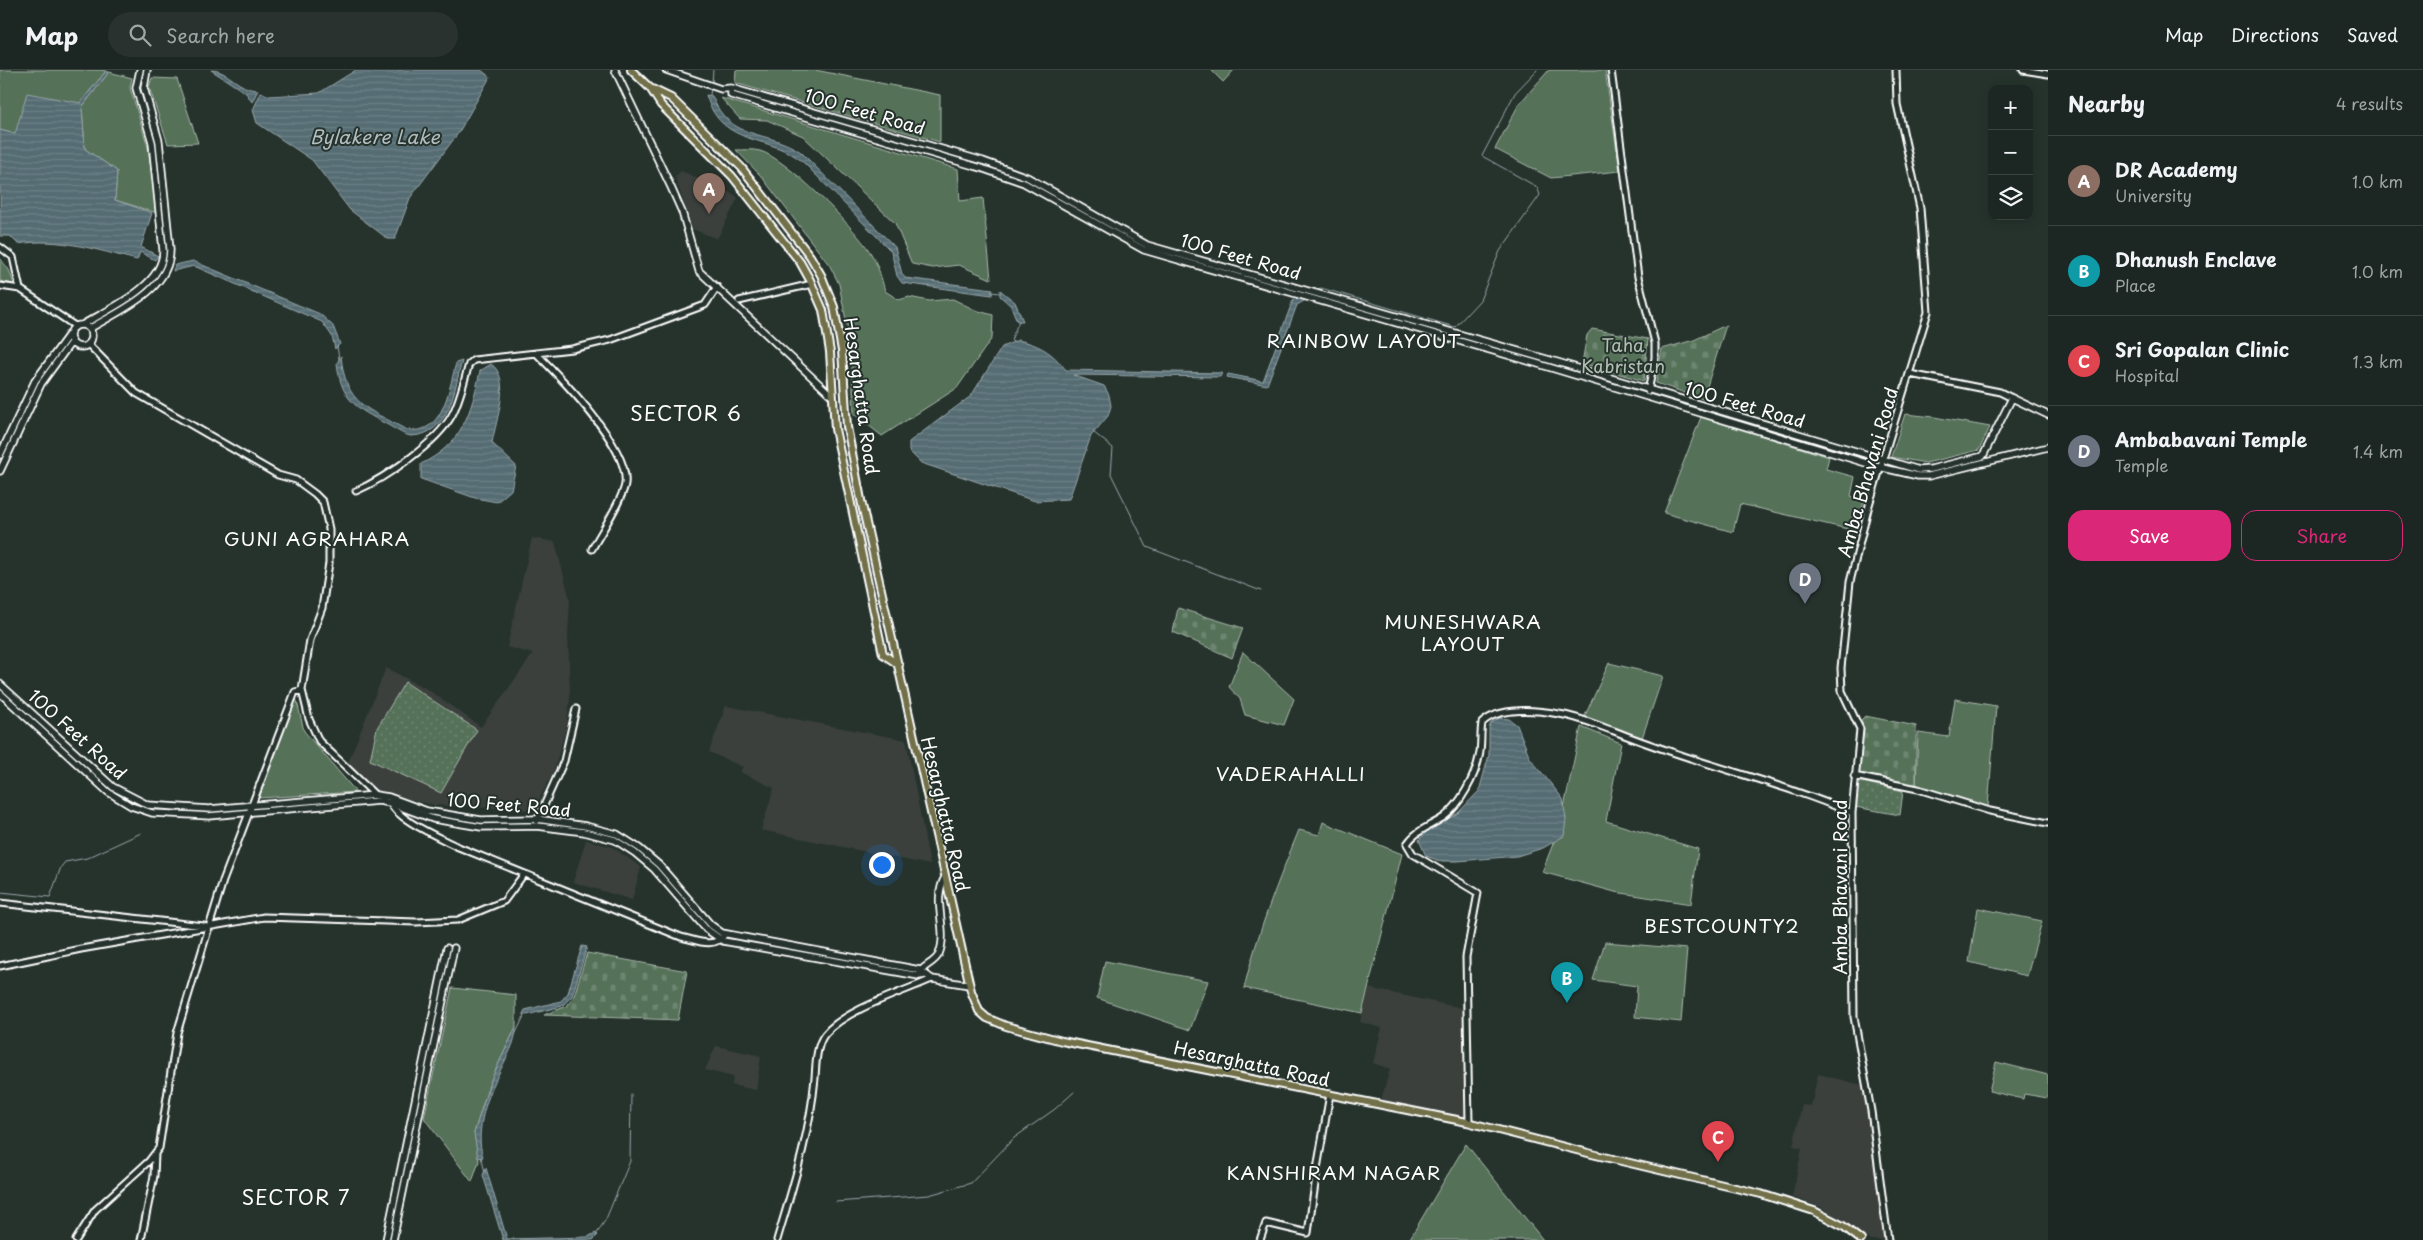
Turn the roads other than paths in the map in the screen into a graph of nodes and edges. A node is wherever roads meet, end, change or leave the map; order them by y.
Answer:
1 (140, 70) edge
2 (147, 70) edge
3 (616, 70) edge
4 (631, 70) edge
5 (666, 70) edge
6 (1611, 70) edge
7 (1896, 70) edge
8 (2023, 70) edge
9 (2048, 74) edge
10 (650, 88) junction
11 (0, 247) edge
12 (167, 254) junction
13 (163, 268) junction
14 (812, 284) junction
15 (0, 286) edge
16 (717, 287) junction
17 (20, 289) junction
18 (1324, 299) junction
19 (739, 301) dead end
20 (82, 325) junction
21 (75, 326) junction
22 (89, 329) junction
23 (72, 341) junction
24 (88, 344) junction
25 (536, 353) junction
26 (1910, 374) junction
27 (1648, 391) junction
28 (832, 396) junction
29 (2012, 398) junction
30 (2048, 416) edge
31 (2048, 447) edge
32 (0, 456) edge
33 (1882, 460) junction
34 (1879, 467) junction
35 (0, 471) edge
36 (356, 491) dead end
37 (592, 549) dead end
38 (899, 665) junction
39 (0, 684) edge
40 (302, 690) junction
41 (0, 693) edge
42 (576, 709) dead end
43 (1854, 776) junction
44 (377, 798) junction
45 (389, 800) junction
46 (250, 806) junction
47 (249, 813) junction
48 (1852, 813) junction
49 (537, 822) junction
50 (2048, 823) edge
51 (524, 874) junction
52 (945, 877) junction
53 (0, 903) edge
54 (209, 926) junction
55 (723, 937) junction
56 (0, 966) edge
57 (922, 974) junction
58 (932, 979) junction
59 (969, 984) junction
60 (1330, 1094) junction
61 (1469, 1122) junction
62 (155, 1153) junction
63 (76, 1240) edge
64 (140, 1240) edge
65 (386, 1240) edge
66 (393, 1240) edge
67 (777, 1240) edge
68 (1260, 1240) edge
69 (1861, 1240) edge
70 (1888, 1240) edge

1 - 12 main road
2 - 12 main road
3 - 16 main road, Hesarghatta Road
4 - 10 main road
5 - 18 main road, 100 Feet Road
6 - 27 street
7 - 26 street, Amba Bhavani Road
8 - 9 street
10 - 14 main road, Hesarghatta Road
10 - 38 main road, Hesarghatta Road
11 - 17 street
12 - 13 main road
13 - 20 main road
13 - 22 main road
14 - 19 street
14 - 28 main road, Hesarghatta Road
15 - 17 street
16 - 25 street
16 - 28 main road, Hesarghatta Road
17 - 21 street
18 - 27 main road, 100 Feet Road
18 - 34 main road, 100 Feet Road
20 - 21 main road
20 - 22 main road
21 - 23 main road
21 - 32 main road
22 - 24 main road
23 - 24 main road
23 - 35 main road
24 - 40 street
25 - 36 street
25 - 37 street
26 - 29 street
26 - 33 street, Amba Bhavani Road
27 - 33 main road, 100 Feet Road
28 - 38 main road, Hesarghatta Road
29 - 30 main road
29 - 33 main road, 100 Feet Road
31 - 34 main road, 100 Feet Road
33 - 34 street, Amba Bhavani Road
34 - 43 street, Amba Bhavani Road
38 - 52 main road, Hesarghatta Road
39 - 46 main road, 100 Feet Road
40 - 44 street
40 - 46 street
41 - 47 main road, 100 Feet Road
42 - 49 street
43 - 48 street, Amba Bhavani Road
43 - 50 street
44 - 45 main road, 100 Feet Road
44 - 46 main road, 100 Feet Road
44 - 47 main road, 100 Feet Road
45 - 49 main road, 100 Feet Road
45 - 51 street
46 - 47 street
47 - 54 street
48 - 61 street
48 - 70 street, Amba Bhavani Road
49 - 55 main road, 100 Feet Road
51 - 54 street
51 - 55 street
52 - 57 main road
52 - 59 main road, Hesarghatta Road
53 - 54 street
54 - 56 street
54 - 62 street
55 - 57 main road, 100 Feet Road
57 - 58 main road, 100 Feet Road
58 - 59 main road, 100 Feet Road
58 - 67 street
59 - 60 main road, Hesarghatta Road
60 - 61 main road, Hesarghatta Road
60 - 68 street
61 - 69 main road, Hesarghatta Road
62 - 63 street
62 - 64 street
65 - 66 main road

